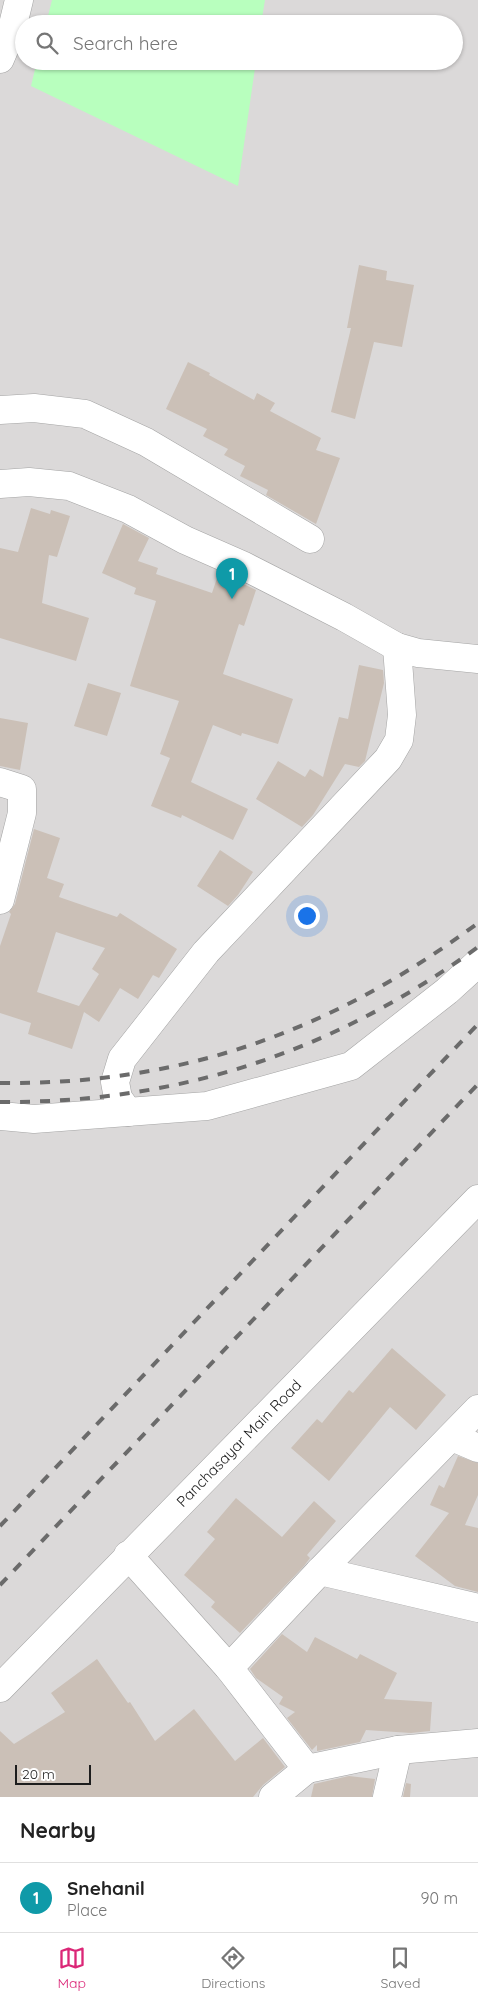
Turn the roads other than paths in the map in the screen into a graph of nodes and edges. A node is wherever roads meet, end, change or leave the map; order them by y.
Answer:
1 (19, 0) edge
2 (15, 15) edge
3 (15, 16) edge
4 (0, 60) edge
5 (0, 410) edge
6 (0, 484) edge
7 (310, 539) dead end
8 (397, 647) junction
9 (478, 659) edge
10 (0, 782) edge
11 (0, 900) edge
12 (478, 963) edge
13 (128, 1112) junction
14 (0, 1116) edge
15 (478, 1199) edge
16 (478, 1409) edge
17 (452, 1437) junction
18 (478, 1448) edge
19 (128, 1555) junction
20 (320, 1571) junction
21 (478, 1608) edge
22 (229, 1668) junction
23 (0, 1688) edge
24 (478, 1743) edge
25 (398, 1750) junction
26 (307, 1769) junction
27 (273, 1797) edge
28 (387, 1797) edge

1 - 2 street
3 - 4 street
5 - 7 street
6 - 8 street
8 - 9 street
8 - 13 street
10 - 11 street
12 - 13 street
13 - 14 street
15 - 19 street, Panchasayar Main Road
16 - 17 street
17 - 18 street
17 - 20 street
19 - 22 street
19 - 23 street, Panchasayar Main Road
20 - 21 street
20 - 22 street
22 - 26 street
24 - 25 street
25 - 26 street
25 - 28 street
26 - 27 street

